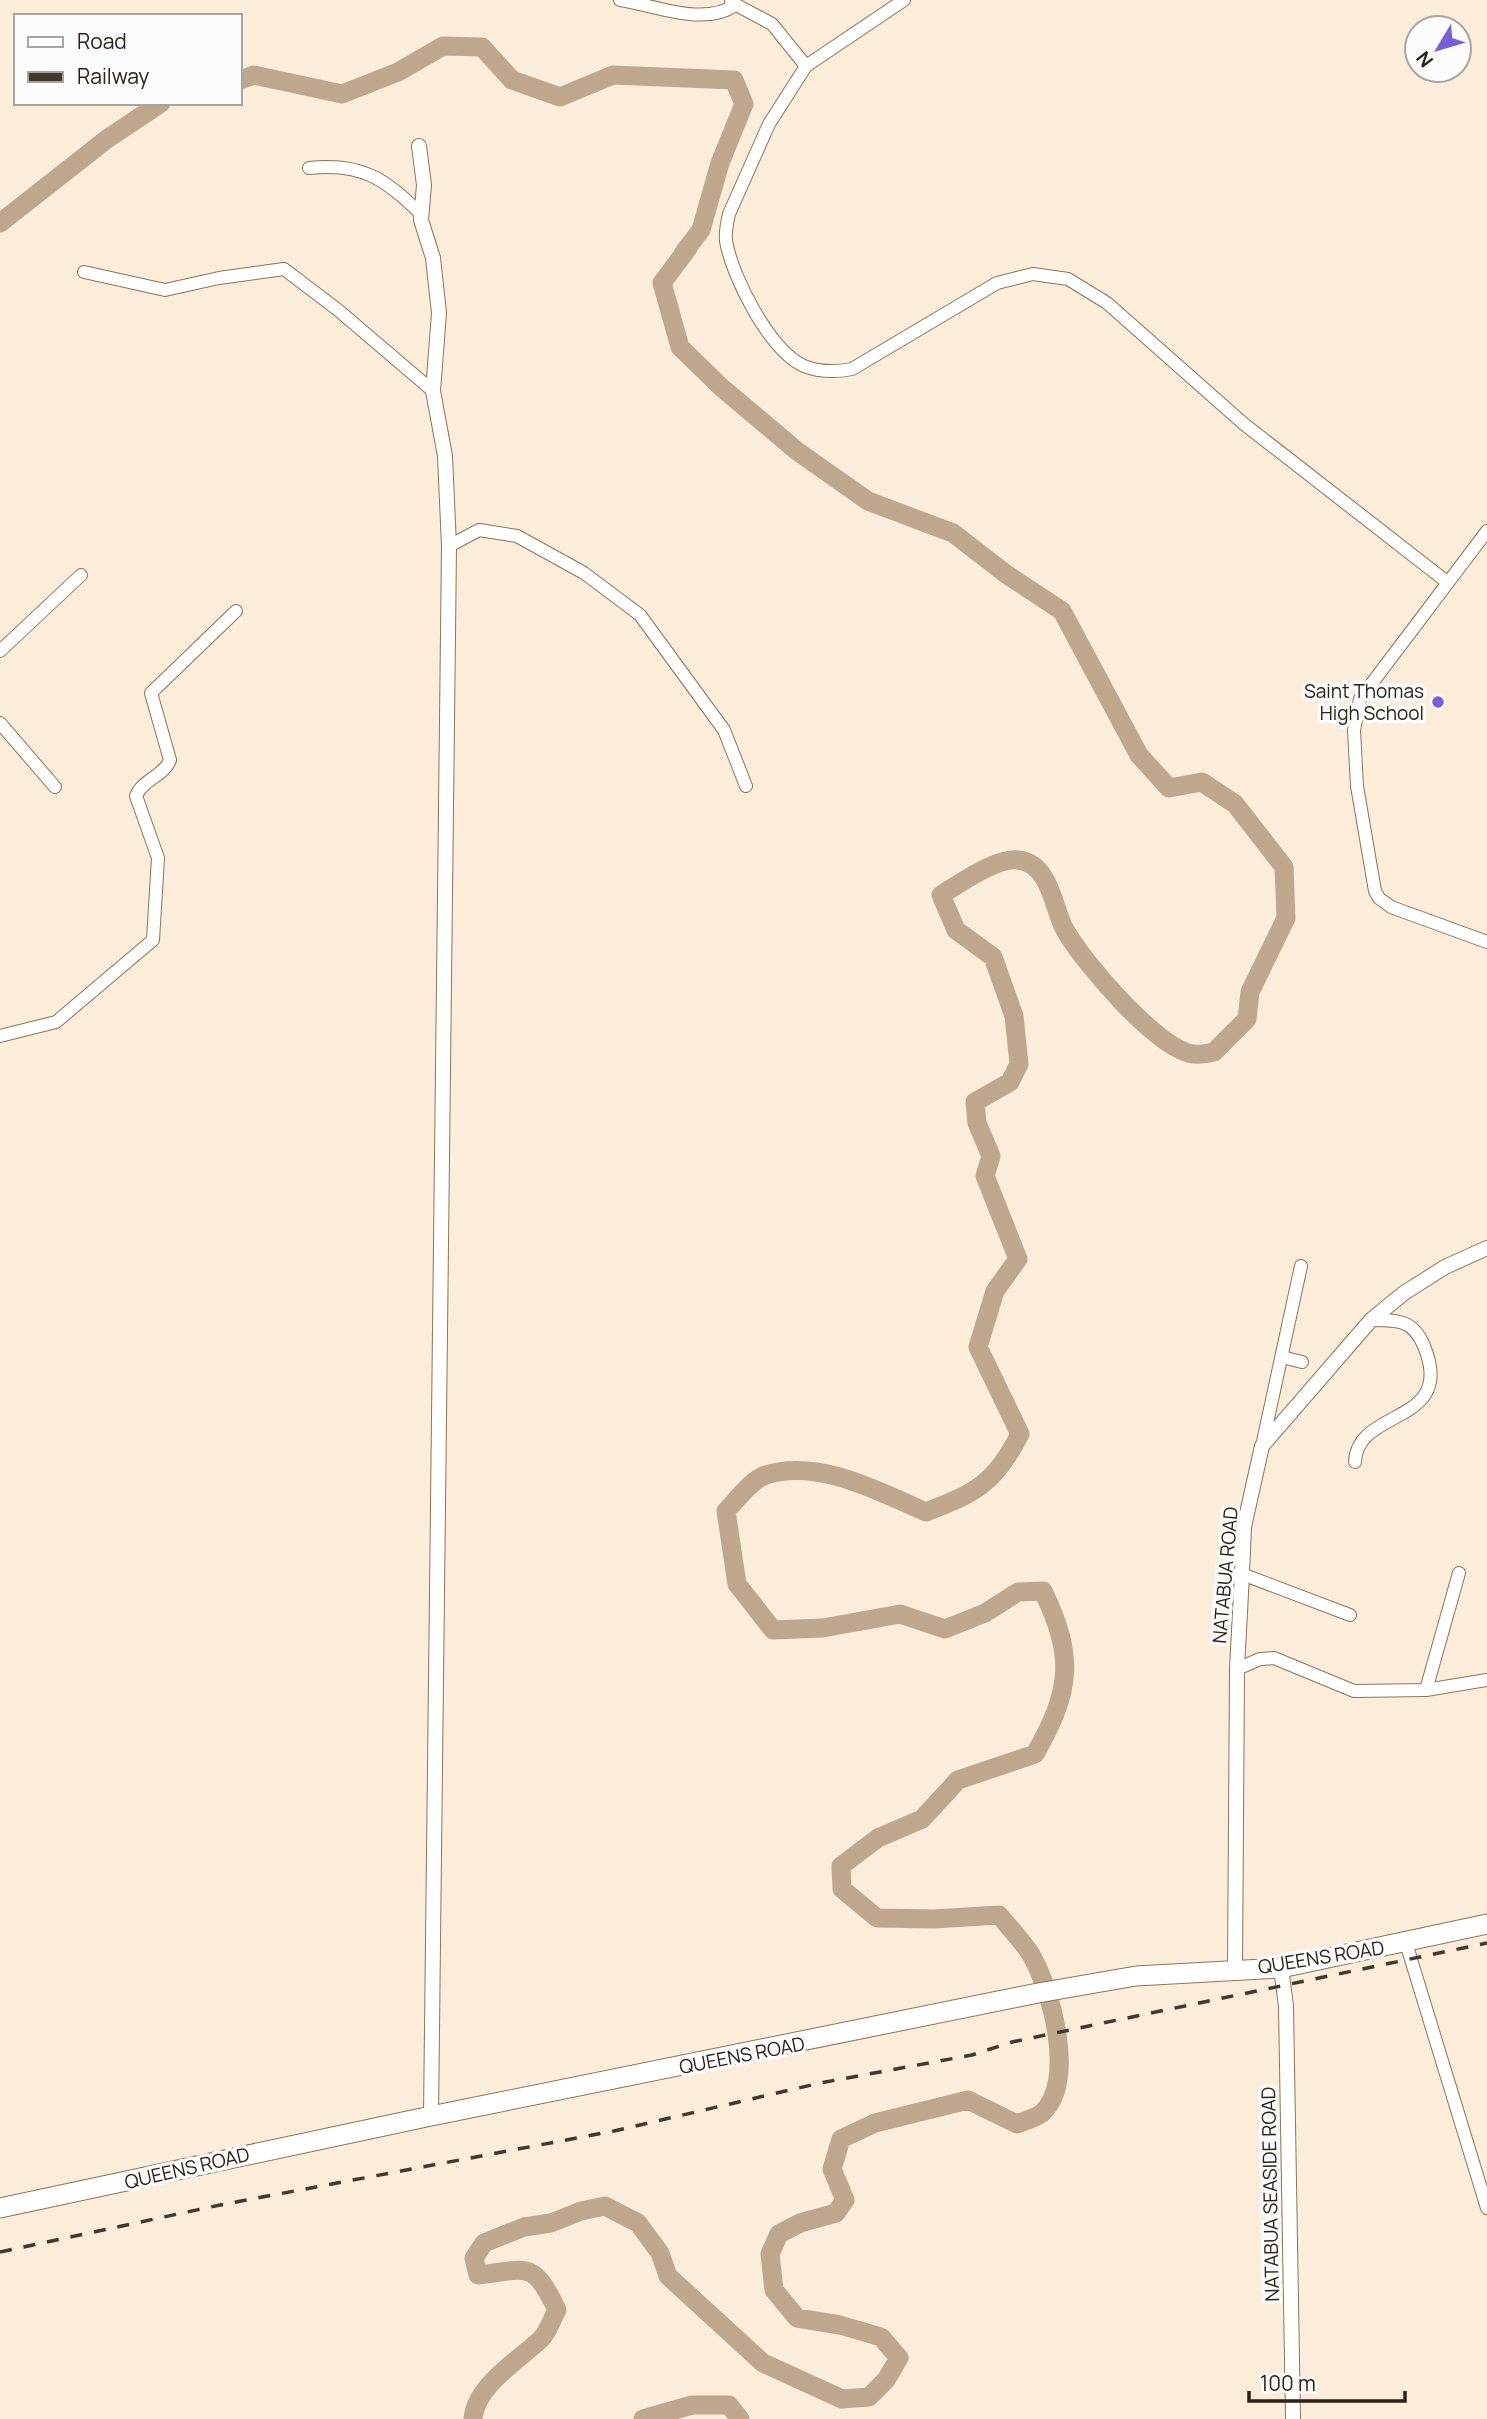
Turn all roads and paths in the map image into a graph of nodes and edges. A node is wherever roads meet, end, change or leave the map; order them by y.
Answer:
1 (620, 0) edge
2 (904, 0) edge
3 (731, 3) edge
4 (806, 66) junction
5 (419, 146) dead end
6 (309, 168) dead end
7 (422, 215) junction
8 (84, 272) dead end
9 (433, 391) junction
10 (1487, 531) edge
11 (449, 546) junction
12 (81, 575) dead end
13 (1447, 582) junction
14 (236, 611) dead end
15 (0, 651) edge
16 (0, 723) edge
17 (746, 786) dead end
18 (55, 787) dead end
19 (1487, 942) edge
20 (0, 1036) edge
21 (1487, 1248) edge
22 (1301, 1266) dead end
23 (1371, 1320) junction
24 (1282, 1357) junction
25 (1302, 1362) dead end
26 (1262, 1446) junction
27 (1355, 1462) dead end
28 (1460, 1573) dead end
29 (1242, 1574) junction
30 (1350, 1615) dead end
31 (1237, 1669) junction
32 (1487, 1680) edge
33 (1426, 1689) junction
34 (1487, 1924) edge
35 (1406, 1942) junction
36 (1282, 1968) junction
37 (1235, 1970) junction
38 (431, 2116) junction
39 (0, 2208) edge
40 (1487, 2208) edge
41 (1293, 2419) edge

1 - 3 street
2 - 4 street
3 - 4 street
4 - 13 street
5 - 7 street
6 - 7 street
7 - 9 street
8 - 9 street
9 - 11 street
10 - 13 street
11 - 17 street
11 - 38 street
12 - 15 street
13 - 19 street
14 - 20 street
16 - 18 street
21 - 23 street, NATABUA ROAD
22 - 24 street
23 - 26 street, NATABUA ROAD
23 - 27 street
24 - 25 street
24 - 26 street
26 - 29 street, NATABUA ROAD
28 - 33 street
29 - 30 street
29 - 31 street, NATABUA ROAD
31 - 33 street
31 - 37 street, NATABUA ROAD
32 - 33 street
34 - 35 highway, QUEENS ROAD
35 - 36 highway, QUEENS ROAD
35 - 40 street
36 - 37 highway, QUEENS ROAD
36 - 41 street, NATABUA SEASIDE ROAD
37 - 38 highway, QUEENS ROAD
38 - 39 highway, QUEENS ROAD

